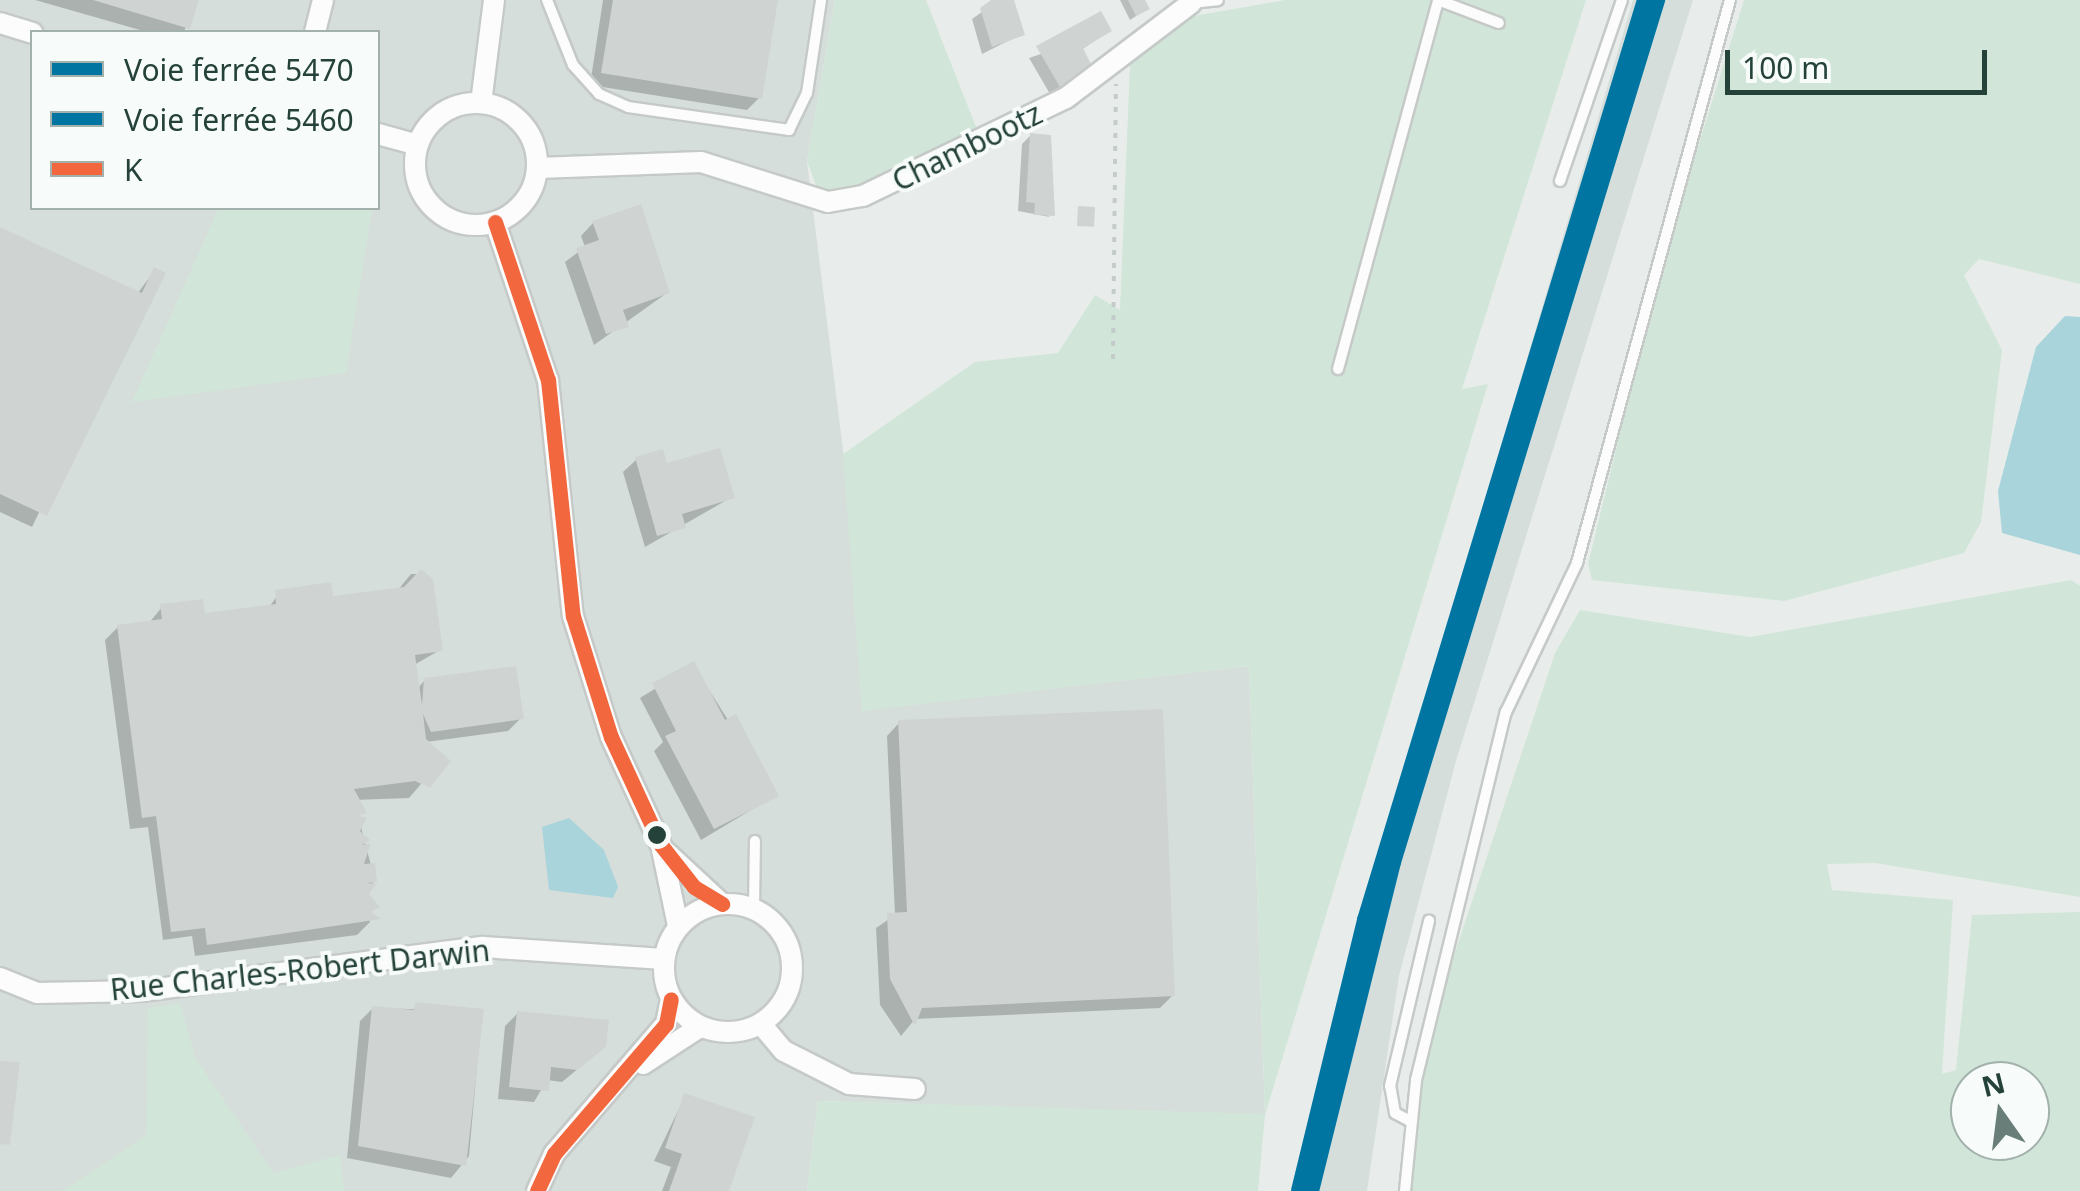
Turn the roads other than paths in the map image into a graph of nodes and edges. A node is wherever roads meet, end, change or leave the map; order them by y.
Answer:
1 (323, 0) edge
2 (494, 0) edge
3 (546, 0) edge
4 (821, 0) edge
5 (1218, 0) edge
6 (1438, 0) edge
7 (1622, 0) edge
8 (1730, 0) edge
9 (1191, 3) joint
10 (0, 23) edge
11 (1499, 23) dead end
12 (316, 30) edge
13 (30, 32) edge
14 (480, 103) junction
15 (380, 135) edge
16 (418, 145) junction
17 (538, 168) junction
18 (1560, 181) dead end
19 (495, 222) junction
20 (1338, 369) dead end
21 (754, 841) dead end
22 (661, 845) junction
23 (722, 904) junction
24 (754, 909) junction
25 (1429, 922) dead end
26 (678, 926) junction
27 (664, 959) junction
28 (0, 978) edge
29 (670, 998) junction
30 (761, 1024) junction
31 (700, 1026) junction
32 (633, 1071) junction
33 (915, 1089) dead end
34 (1410, 1121) junction
35 (537, 1191) edge
36 (1405, 1191) edge

1 - 12 street
2 - 14 street
3 - 4 lane
5 - 9 lane
6 - 11 lane
6 - 20 lane
7 - 18 lane
8 - 34 lane
9 - 17 street, Chambootz
10 - 13 street
14 - 16 street
14 - 17 street
15 - 16 street
16 - 19 street
17 - 19 street
19 - 22 street
21 - 24 lane
22 - 23 street
22 - 26 street
23 - 24 street
23 - 26 street
24 - 30 street
25 - 34 lane
26 - 27 street
27 - 28 street, Rue Charles-Robert Darwin
27 - 29 street
29 - 31 street
29 - 32 street
30 - 31 street
30 - 33 street
31 - 32 street
32 - 35 street
34 - 36 lane

